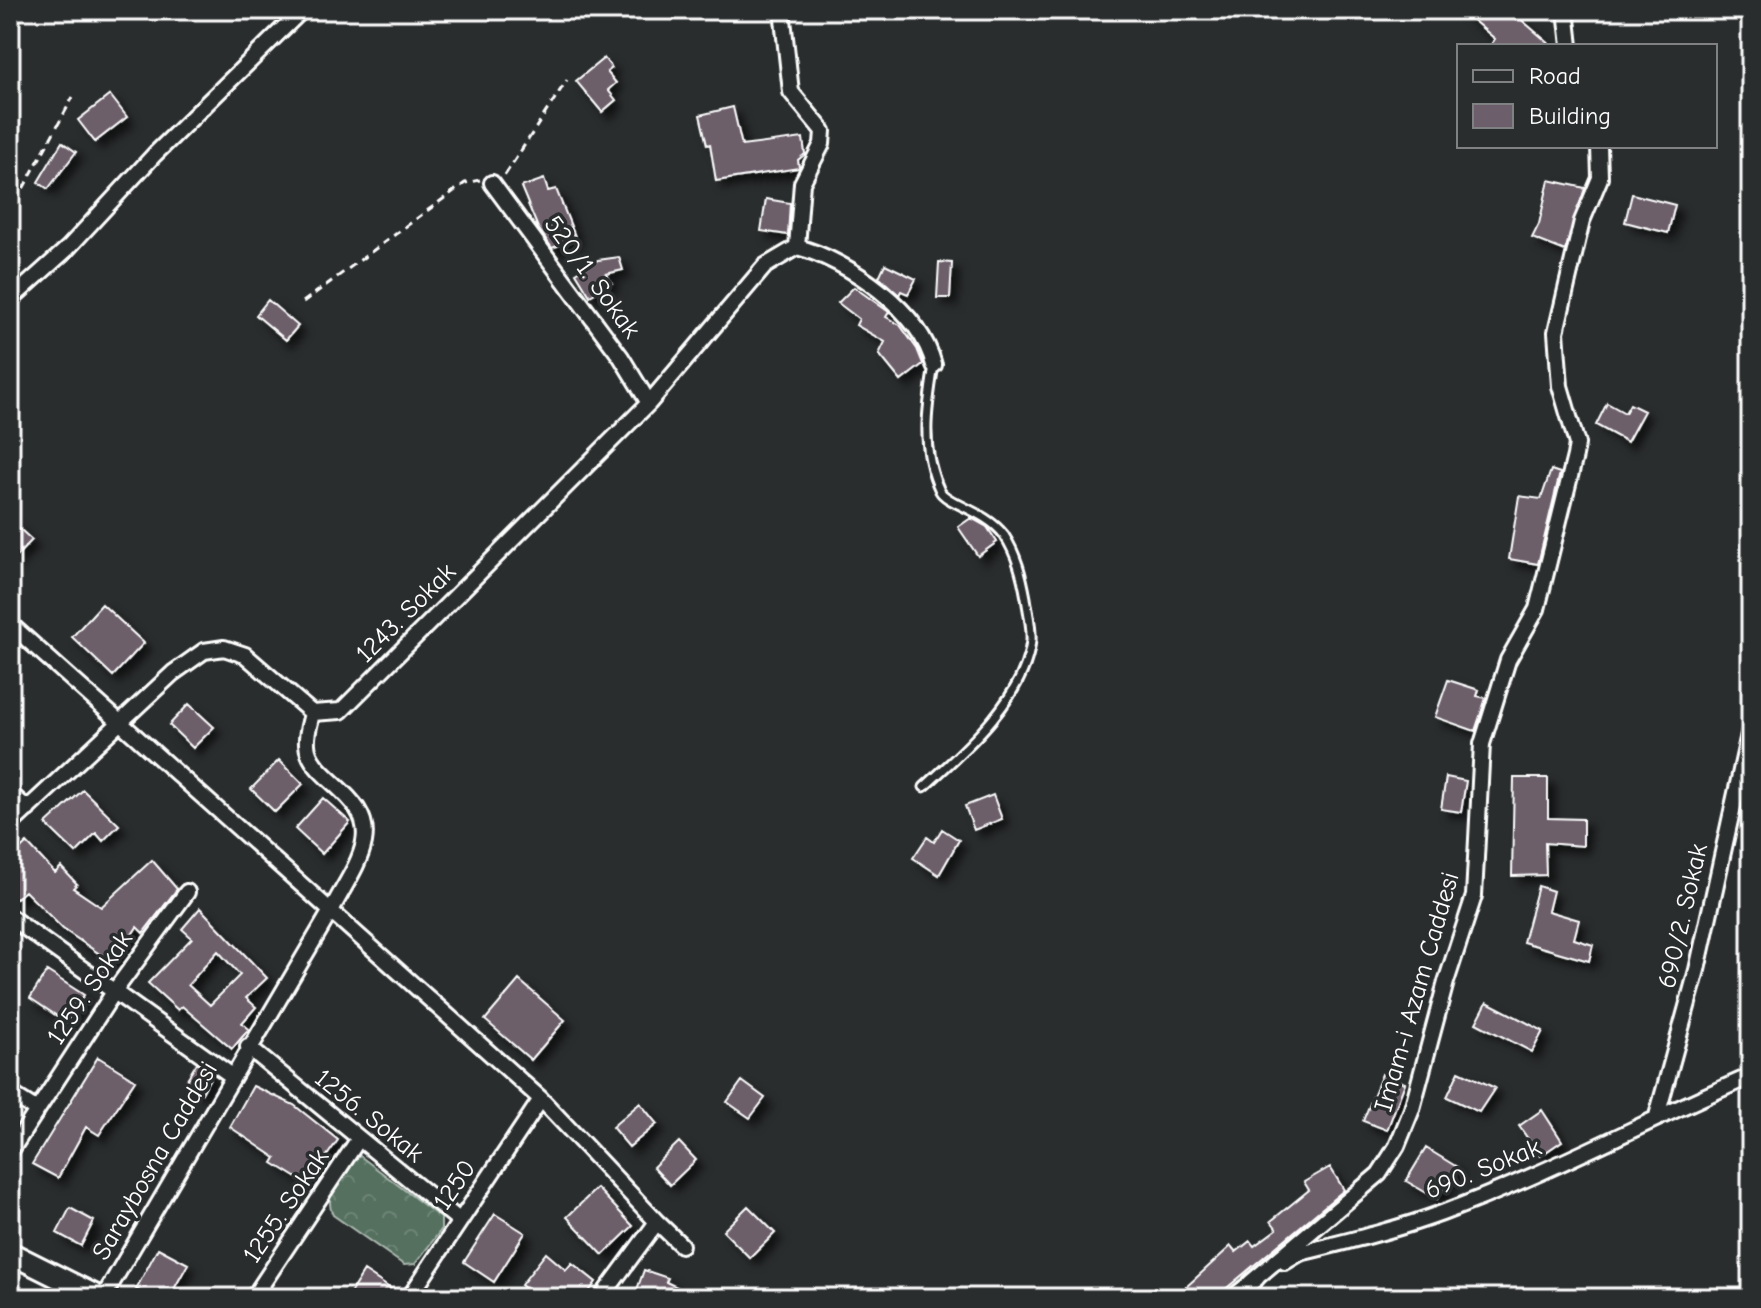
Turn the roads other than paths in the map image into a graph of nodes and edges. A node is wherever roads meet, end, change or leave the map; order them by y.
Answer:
1 (302, 10) edge
2 (782, 10) edge
3 (1566, 10) edge
4 (1570, 44) edge
5 (1599, 148) edge
6 (492, 183) road end
7 (797, 247) junction
8 (10, 300) edge
9 (934, 365) joint
10 (649, 403) junction
11 (10, 624) edge
12 (312, 713) junction
13 (121, 723) junction
14 (1751, 725) edge
15 (924, 787) dead end
16 (10, 794) edge
17 (28, 809) junction
18 (10, 825) edge
19 (187, 892) dead end
20 (332, 909) junction
21 (10, 917) edge
22 (116, 989) junction
23 (248, 1047) junction
24 (232, 1076) junction
25 (1751, 1076) edge
26 (10, 1093) edge
27 (541, 1099) junction
28 (37, 1110) junction
29 (1657, 1116) junction
30 (358, 1140) junction
31 (10, 1152) edge
32 (460, 1221) junction
33 (657, 1222) junction
34 (681, 1245) dead end
35 (10, 1253) edge
36 (1250, 1283) junction
37 (102, 1298) edge
38 (253, 1298) edge
39 (409, 1298) edge
40 (601, 1298) edge
41 (1232, 1298) edge

1 - 8 street
2 - 7 street
3 - 4 street
5 - 36 street, Imam-i Azam Caddesi
6 - 10 street, 520/1. Sokak
7 - 9 street
7 - 10 street, 1243. Sokak
9 - 15 lane
10 - 12 street, 1243. Sokak
11 - 13 street
12 - 13 street
12 - 20 street, Saraybosna Caddesi
13 - 17 street
13 - 20 street
14 - 29 street, 690/2. Sokak
16 - 17 street
17 - 18 street
19 - 22 street, 1259. Sokak
20 - 23 street, Saraybosna Caddesi
20 - 27 street
21 - 22 street
22 - 24 street
22 - 28 street, 1259. Sokak
23 - 24 street, Saraybosna Caddesi
23 - 30 street, 1256. Sokak
24 - 37 street, Saraybosna Caddesi
25 - 29 street, 690. Sokak
26 - 28 street
27 - 32 street, 1250
27 - 33 street
28 - 31 street, 1259. Sokak
29 - 36 street, 690. Sokak
30 - 32 street, 1256. Sokak
30 - 38 street, 1255. Sokak
32 - 39 street, 1250
33 - 34 street
33 - 40 street
35 - 37 street
36 - 41 street, 690. Sokak

